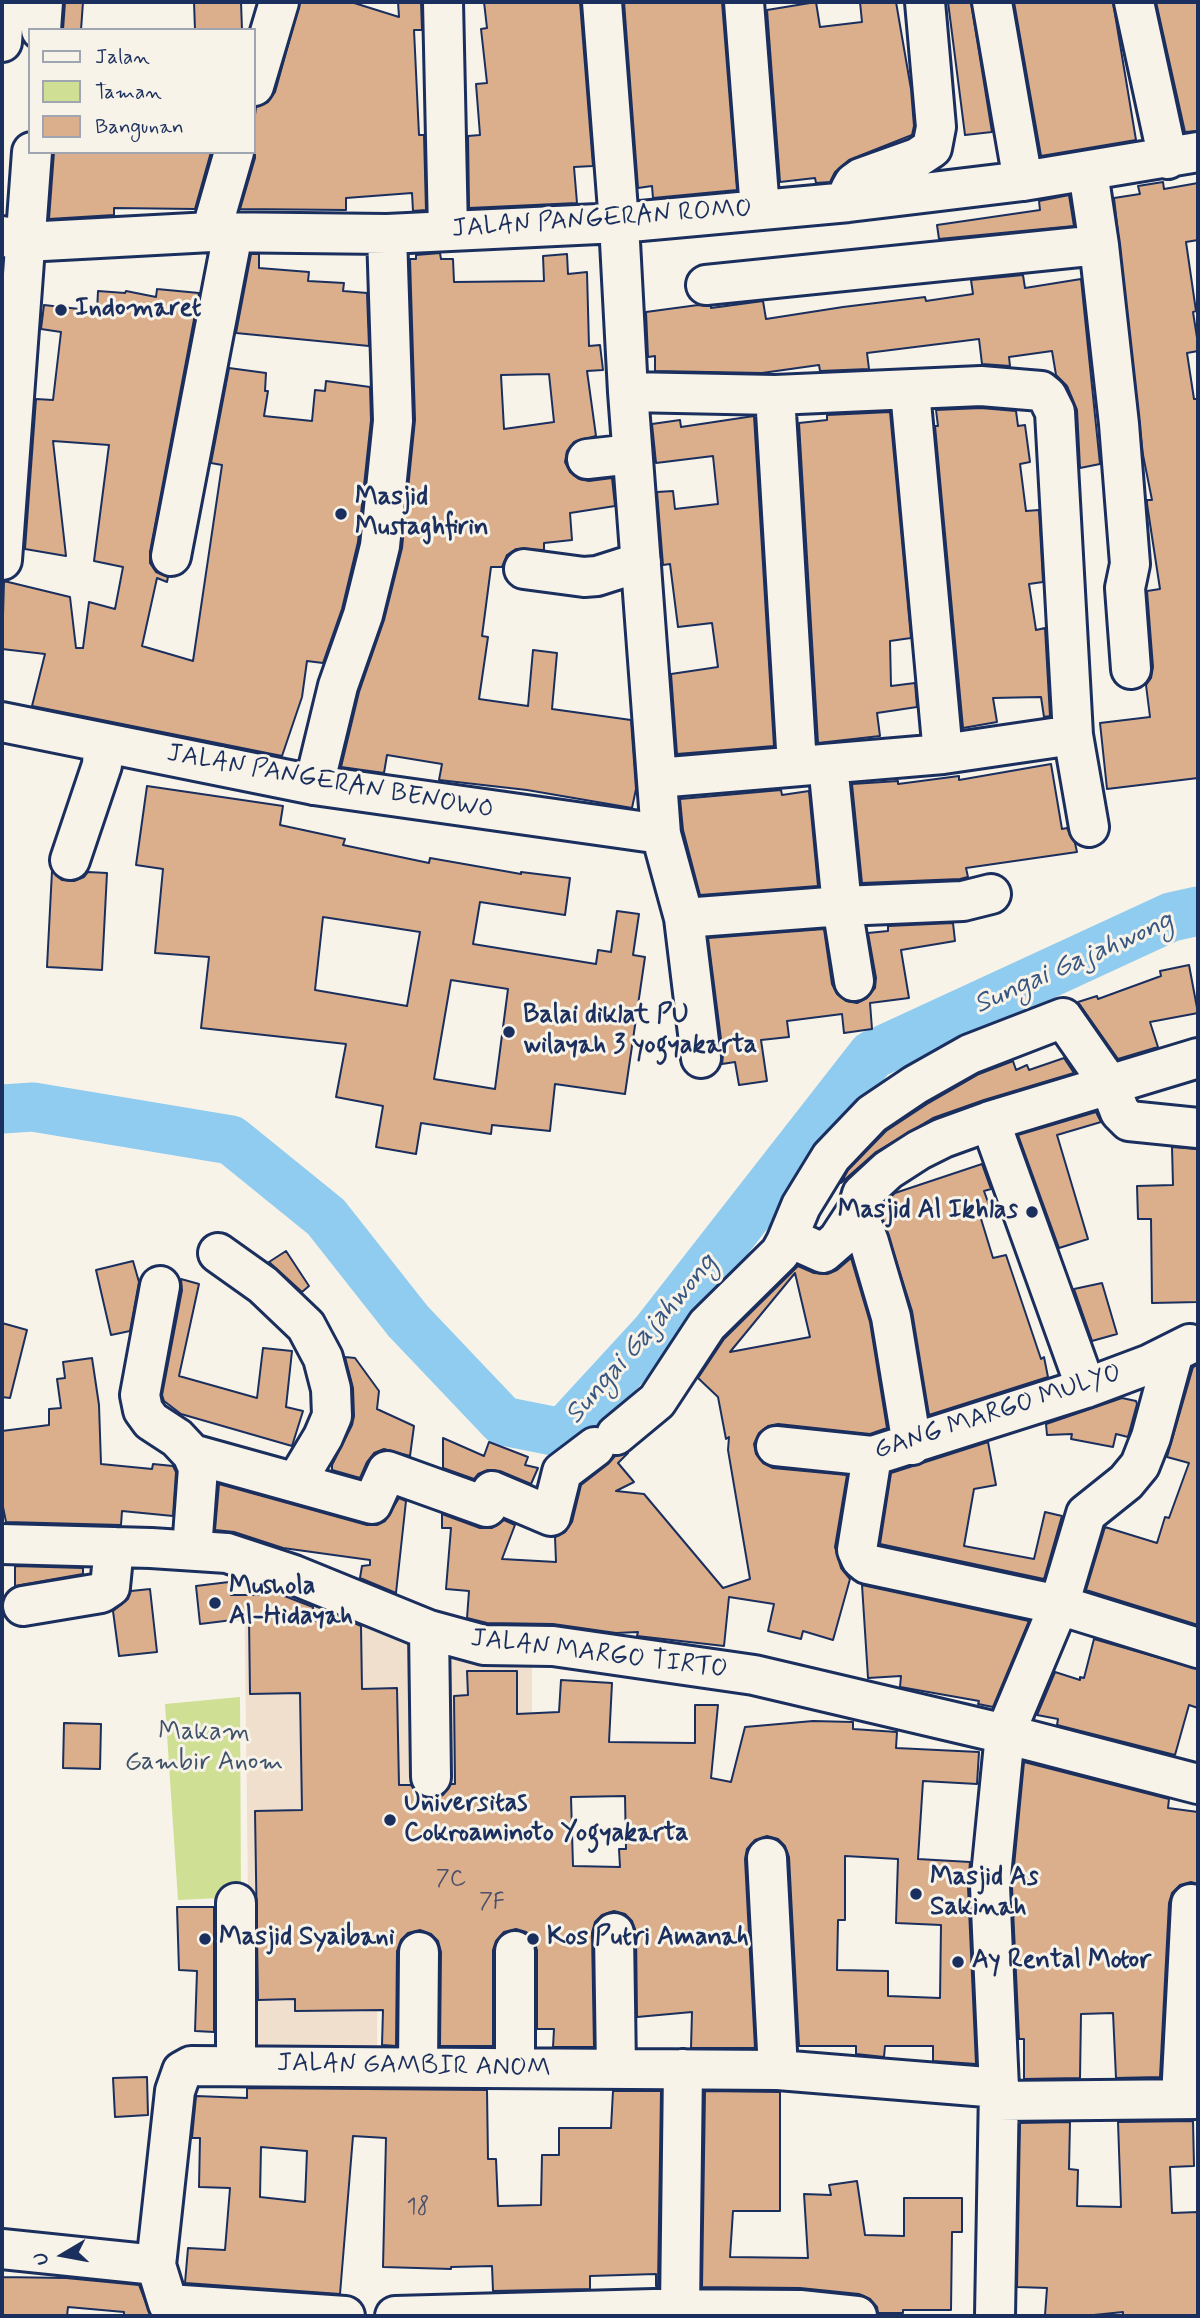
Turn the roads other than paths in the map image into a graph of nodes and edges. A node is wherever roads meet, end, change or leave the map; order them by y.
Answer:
1 (5, 2) edge
2 (43, 2) edge
3 (279, 2) edge
4 (443, 2) edge
5 (603, 2) edge
6 (744, 2) edge
7 (925, 2) edge
8 (992, 2) edge
9 (1134, 2) edge
10 (41, 28) edge
11 (2, 42) edge
12 (256, 79) edge
13 (32, 154) edge
14 (234, 154) edge
15 (1183, 155) edge
16 (1088, 172) junction
17 (1023, 181) junction
18 (849, 202) junction
19 (760, 210) junction
20 (619, 223) junction
21 (448, 231) junction
22 (222, 233) junction
23 (387, 234) junction
24 (14, 239) edge
25 (1099, 245) junction
26 (706, 285) dead end
27 (910, 391) junction
28 (628, 392) junction
29 (775, 395) junction
30 (632, 454) junction
31 (587, 459) dead end
32 (171, 556) dead end
33 (2, 560) edge
34 (641, 562) junction
35 (524, 569) dead end
36 (1131, 670) dead end
37 (2, 722) edge
38 (1073, 735) junction
39 (103, 743) junction
40 (943, 754) junction
41 (813, 765) junction
42 (657, 778) junction
43 (314, 785) junction
44 (1089, 827) dead end
45 (661, 834) junction
46 (70, 860) dead end
47 (991, 894) dead end
48 (842, 906) junction
49 (684, 918) junction
50 (854, 981) dead end
51 (701, 1058) dead end
52 (1198, 1058) edge
53 (1109, 1084) junction
54 (990, 1121) junction
55 (1198, 1128) edge
56 (857, 1211) junction
57 (786, 1242) junction
58 (218, 1253) dead end
59 (160, 1286) dead end
60 (1186, 1346) edge
61 (1086, 1388) junction
62 (912, 1445) junction
63 (776, 1446) dead end
64 (192, 1454) junction
65 (872, 1457) junction
66 (296, 1482) junction
67 (2, 1544) edge
68 (114, 1547) junction
69 (192, 1550) junction
70 (1059, 1605) junction
71 (23, 1606) dead end
72 (429, 1630) junction
73 (1198, 1648) edge
74 (1006, 1734) junction
75 (431, 1777) dead end
76 (1198, 1784) edge
77 (767, 1858) dead end
78 (236, 1903) dead end
79 (1191, 1904) dead end
80 (614, 1933) dead end
81 (515, 1951) dead end
82 (419, 1952) dead end
83 (236, 2065) junction
84 (418, 2067) junction
85 (515, 2068) junction
86 (616, 2068) junction
87 (683, 2069) junction
88 (778, 2070) junction
89 (998, 2094) junction
90 (1189, 2099) edge
91 (2, 2249) edge
92 (156, 2265) junction
93 (680, 2309) junction
94 (345, 2316) edge
95 (395, 2316) edge
96 (857, 2316) edge
97 (995, 2316) edge

1 - 11 street
2 - 10 street
3 - 12 street
4 - 21 street
5 - 20 street
6 - 19 street
7 - 18 street
8 - 17 street
9 - 15 street
13 - 24 street
14 - 22 street
15 - 16 street, JALAN PANGERAN ROMO
16 - 17 street, JALAN PANGERAN ROMO
16 - 25 street
17 - 18 street, JALAN PANGERAN ROMO
18 - 19 street, JALAN PANGERAN ROMO
19 - 20 street, JALAN PANGERAN ROMO
20 - 21 street, JALAN PANGERAN ROMO
20 - 28 street
21 - 23 street, JALAN PANGERAN ROMO
22 - 23 street, JALAN PANGERAN ROMO
22 - 24 street, JALAN PANGERAN ROMO
22 - 32 street
23 - 43 street
24 - 33 street
25 - 26 street
25 - 36 street
27 - 29 street
27 - 38 street
27 - 40 street
28 - 29 street
28 - 30 street
29 - 41 street
30 - 31 street
30 - 34 street
34 - 35 street
34 - 42 street
37 - 39 street, JALAN PANGERAN BENOWO
38 - 40 street
38 - 44 street
39 - 43 street, JALAN PANGERAN BENOWO
39 - 46 street
40 - 41 street
41 - 42 street
41 - 48 street
42 - 45 street
43 - 45 street, JALAN PANGERAN BENOWO
45 - 49 street
47 - 48 street
48 - 49 street
48 - 50 street
49 - 51 street
52 - 53 street
53 - 54 street
53 - 55 street
53 - 57 street
54 - 56 street
54 - 61 street
56 - 57 street
56 - 62 street
57 - 66 street
58 - 66 street
59 - 64 street
60 - 61 street, GANG MARGO MULYO
60 - 70 street
61 - 62 street, GANG MARGO MULYO
62 - 65 street, GANG MARGO MULYO
63 - 65 street, GANG MARGO MULYO
64 - 66 street
64 - 69 street
65 - 70 street
67 - 68 street, JALAN MARGO TIRTO
68 - 69 street, JALAN MARGO TIRTO
68 - 71 street
69 - 72 street, JALAN MARGO TIRTO
70 - 73 street
70 - 74 street
72 - 74 street, JALAN MARGO TIRTO
72 - 75 street
74 - 76 street, JALAN MARGO TIRTO
74 - 89 street
77 - 88 street
78 - 83 street
79 - 90 street
80 - 86 street
81 - 85 street
82 - 84 street
83 - 84 street, JALAN GAMBIR ANOM
83 - 92 street, JALAN GAMBIR ANOM
84 - 85 street, JALAN GAMBIR ANOM
85 - 86 street, JALAN GAMBIR ANOM
86 - 87 street, JALAN GAMBIR ANOM
87 - 88 street, JALAN GAMBIR ANOM
87 - 93 street
88 - 89 street, JALAN GAMBIR ANOM
89 - 90 street, JALAN GAMBIR ANOM
89 - 97 street
91 - 92 street
92 - 94 street
93 - 95 street
93 - 96 street

